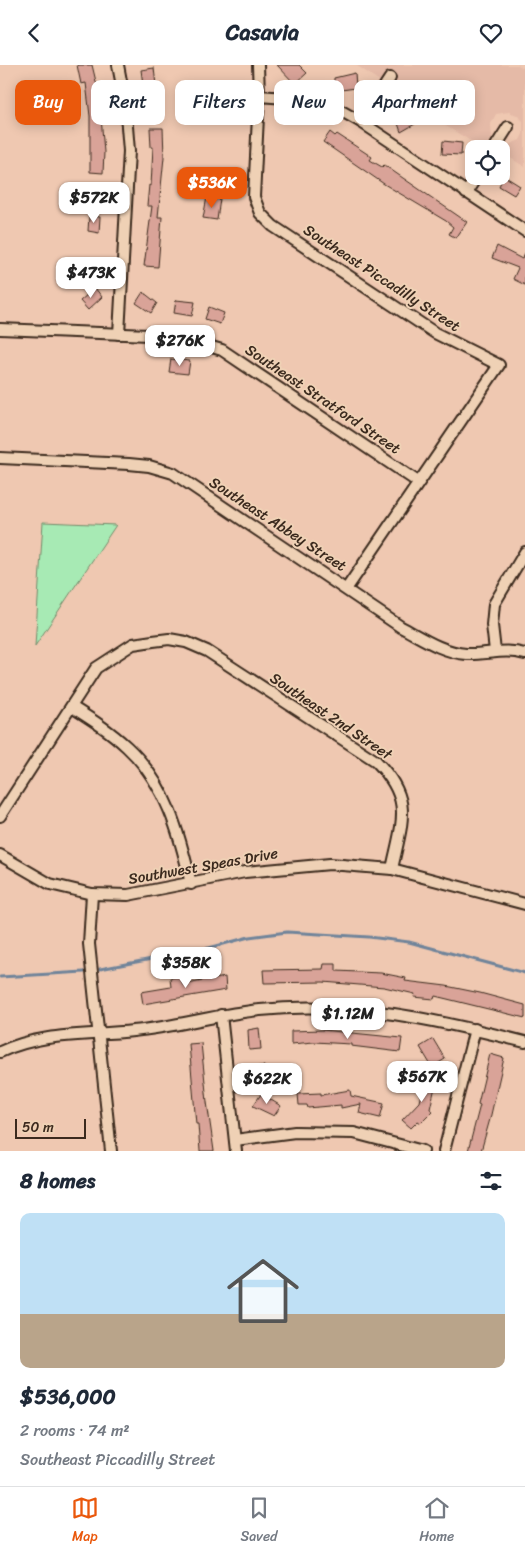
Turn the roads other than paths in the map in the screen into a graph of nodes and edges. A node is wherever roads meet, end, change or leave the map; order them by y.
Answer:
1 (118, 65) edge
2 (258, 65) edge
3 (258, 80) edge
4 (264, 96) edge
5 (354, 118) edge
6 (258, 125) edge
7 (365, 125) edge
8 (508, 127) dead end
9 (500, 140) edge
10 (471, 185) edge
11 (466, 193) junction
12 (525, 231) edge
13 (0, 329) edge
14 (119, 333) junction
15 (0, 458) edge
16 (418, 482) junction
17 (525, 552) edge
18 (347, 588) junction
19 (495, 651) junction
20 (525, 654) edge
21 (72, 707) junction
22 (0, 816) edge
23 (0, 855) edge
24 (392, 869) junction
25 (191, 884) junction
26 (92, 894) junction
27 (525, 904) edge
28 (222, 1015) junction
29 (475, 1029) junction
30 (99, 1034) junction
31 (525, 1042) edge
32 (0, 1052) edge
33 (235, 1140) junction
34 (111, 1151) edge
35 (236, 1151) edge
36 (423, 1151) edge
37 (444, 1151) edge

1 - 14 street
2 - 3 street, Southeast Piccadilly Street
4 - 5 street
6 - 16 street, Southeast Piccadilly Street
7 - 11 street
8 - 9 street
10 - 11 street
11 - 12 street
13 - 14 street, Southeast Stratford Street
14 - 16 street, Southeast Stratford Street
15 - 18 street, Southeast Abbey Street
16 - 18 street
17 - 19 street
18 - 19 street, Southeast Abbey Street
19 - 20 street, Southeast Abbey Street
21 - 22 street, Southeast 2nd Street
21 - 24 street, Southeast 2nd Street
21 - 25 street
23 - 26 street, Southwest Speas Drive
24 - 25 street, Southwest Speas Drive
24 - 27 street, Southwest Speas Drive
25 - 26 street, Southwest Speas Drive
26 - 30 street
28 - 29 street
28 - 30 street
28 - 33 street
29 - 31 street
29 - 37 street
30 - 32 street
30 - 34 street
33 - 35 street
33 - 36 street

